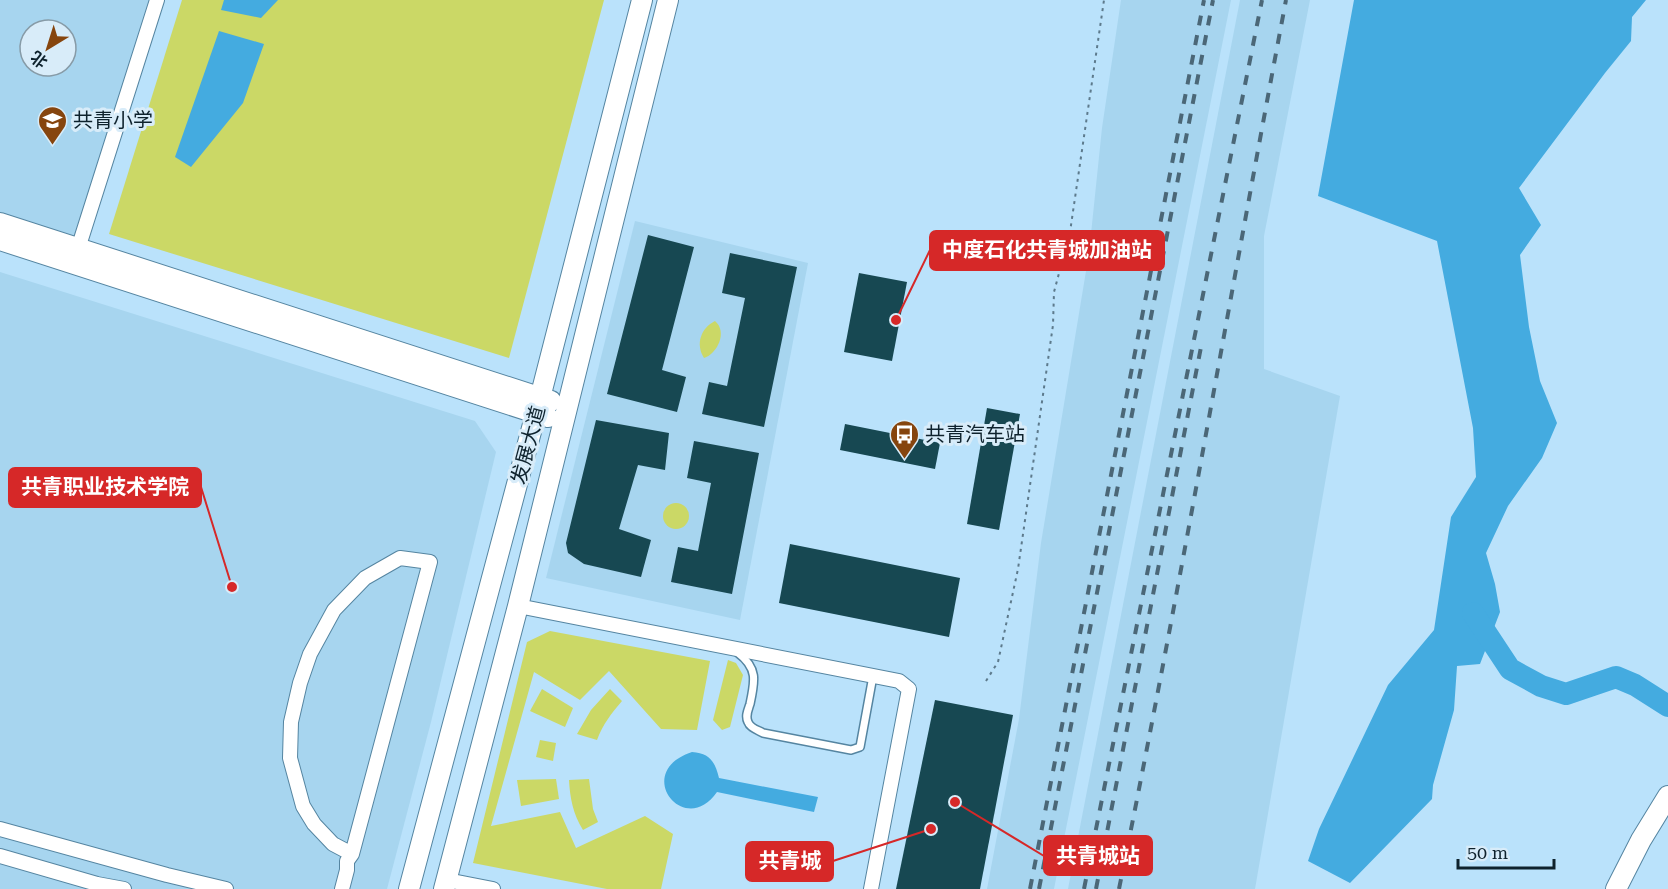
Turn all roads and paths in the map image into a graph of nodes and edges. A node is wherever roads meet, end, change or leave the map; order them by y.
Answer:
1 (157, 0) edge
2 (642, 0) edge
3 (668, 0) edge
4 (1104, 0) edge
5 (0, 223) edge
6 (0, 240) edge
7 (75, 255) junction
8 (538, 405) junction
9 (566, 414) junction
10 (518, 606) junction
11 (731, 648) junction
12 (873, 676) junction
13 (986, 681) dead end
14 (1668, 796) edge
15 (0, 829) edge
16 (352, 854) junction
17 (0, 855) edge
18 (445, 884) edge
19 (470, 887) edge
20 (124, 889) edge
21 (226, 889) edge
22 (342, 889) edge
23 (409, 889) edge
24 (493, 889) edge
25 (871, 889) edge
26 (1616, 889) edge

1 - 7 street
2 - 8 main road, 发展大道
3 - 9 main road, 发展大道
4 - 13 path
5 - 7 main road
6 - 7 main road
7 - 8 main road
8 - 9 main road
8 - 23 main road, 发展大道
9 - 10 main road, 发展大道
10 - 11 street
10 - 18 main road, 发展大道
11 - 12 street
11 - 12 lane
12 - 25 street
14 - 26 main road
15 - 21 street
16 - 16 street
16 - 22 street
17 - 20 street
18 - 19 street
19 - 24 street

